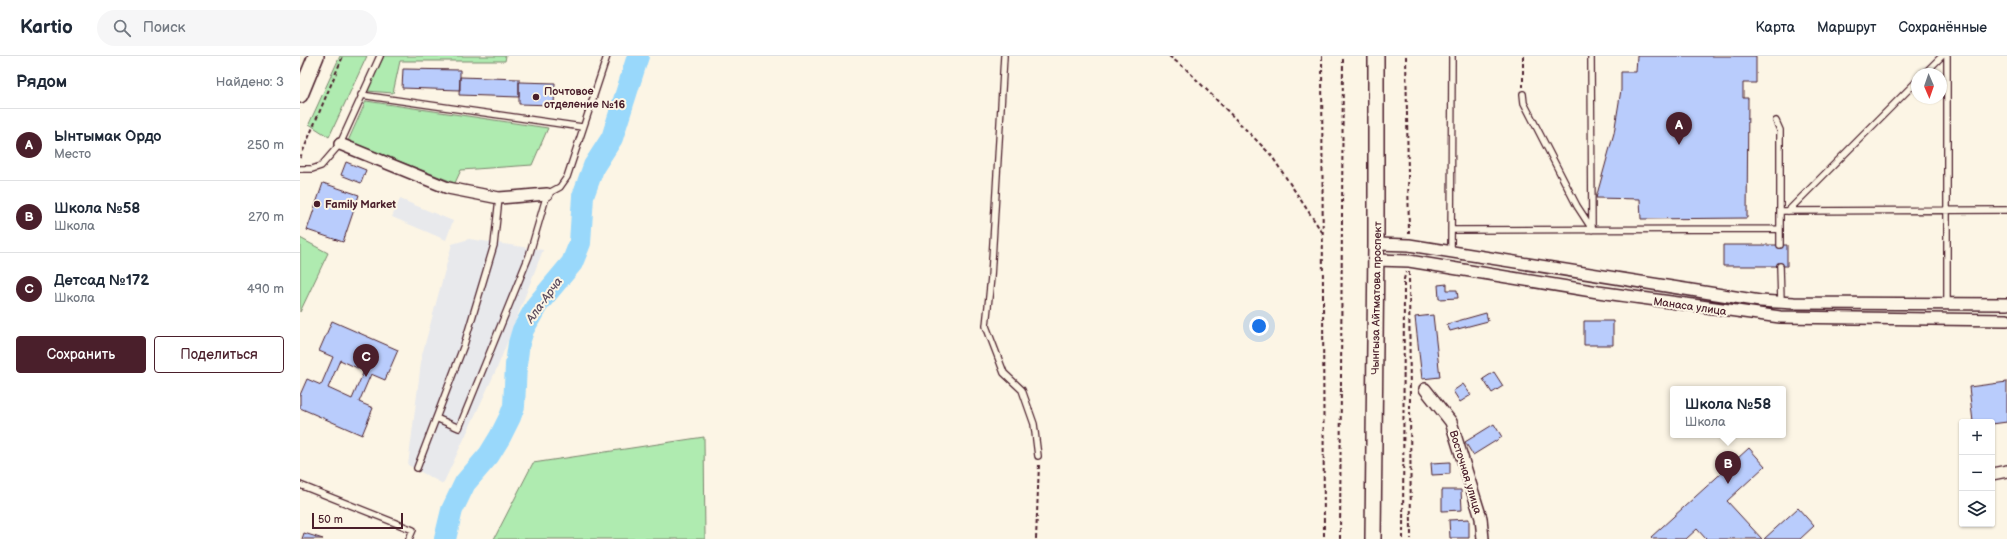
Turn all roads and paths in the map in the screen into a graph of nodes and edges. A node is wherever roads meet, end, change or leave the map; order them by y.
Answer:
1 (316, 56) edge
2 (343, 56) edge
3 (380, 56) edge
4 (607, 56) edge
5 (1004, 56) edge
6 (1169, 56) edge
7 (1322, 56) edge
8 (1343, 56) edge
9 (1376, 56) edge
10 (1406, 56) edge
11 (1452, 56) edge
12 (1523, 56) edge
13 (1592, 56) edge
14 (1942, 56) edge
15 (1947, 56) edge
16 (1930, 68) edge
17 (1911, 87) edge
18 (1524, 94) joint
19 (300, 95) edge
20 (361, 95) junction
21 (1776, 121) dead end
22 (582, 127) junction
23 (340, 144) junction
24 (300, 158) edge
25 (300, 169) edge
26 (547, 194) junction
27 (499, 198) junction
28 (1947, 210) junction
29 (2007, 210) edge
30 (1780, 211) junction
31 (1788, 211) junction
32 (1780, 229) junction
33 (1452, 230) junction
34 (1592, 230) junction
35 (1322, 232) junction
36 (1376, 244) junction
37 (1409, 245) junction
38 (1780, 245) dead end
39 (1451, 252) junction
40 (1376, 260) junction
41 (1409, 261) junction
42 (1780, 266) dead end
43 (1781, 302) junction
44 (1947, 304) junction
45 (2007, 304) edge
46 (1780, 318) junction
47 (2007, 320) edge
48 (1425, 389) dead end
49 (436, 418) junction
50 (1038, 456) joint
51 (417, 468) dead end
52 (2007, 470) edge
53 (1995, 473) edge
54 (300, 485) edge
55 (409, 539) edge
56 (1036, 539) edge
57 (1324, 539) edge
58 (1340, 539) edge
59 (1373, 539) edge
60 (1403, 539) edge
61 (1411, 539) edge
62 (1483, 539) edge

1 - 19 main road
2 - 24 path
3 - 20 lane
4 - 22 lane
5 - 50 lane
6 - 35 path
7 - 35 path
8 - 58 path
9 - 36 main road, Чынгыза Айтматова проспект
10 - 37 path
11 - 33 lane
12 - 18 path
13 - 34 lane
14 - 16 lane
15 - 28 lane
17 - 31 lane
18 - 34 lane
20 - 22 lane
20 - 23 lane
21 - 30 lane
22 - 26 lane
23 - 25 lane
23 - 27 street
26 - 27 street
26 - 49 lane
27 - 49 lane
28 - 29 lane
28 - 31 lane
28 - 44 lane
30 - 31 lane
30 - 32 lane
32 - 34 lane
32 - 38 lane
33 - 34 lane
33 - 39 lane
35 - 57 path
36 - 37 street, Манаса улица
36 - 40 main road, Чынгыза Айтматова проспект
37 - 39 street, Манаса улица
39 - 43 street, Манаса улица
40 - 41 street, Манаса улица
40 - 59 main road, Чынгыза Айтматова проспект
41 - 46 street, Манаса улица
41 - 60 path
41 - 61 path
42 - 43 lane
43 - 44 street, Манаса улица
43 - 46 street
44 - 45 street, Манаса улица
46 - 47 street, Манаса улица
48 - 62 street, Восточная улица
49 - 51 lane
50 - 56 path
52 - 53 street
54 - 55 lane

